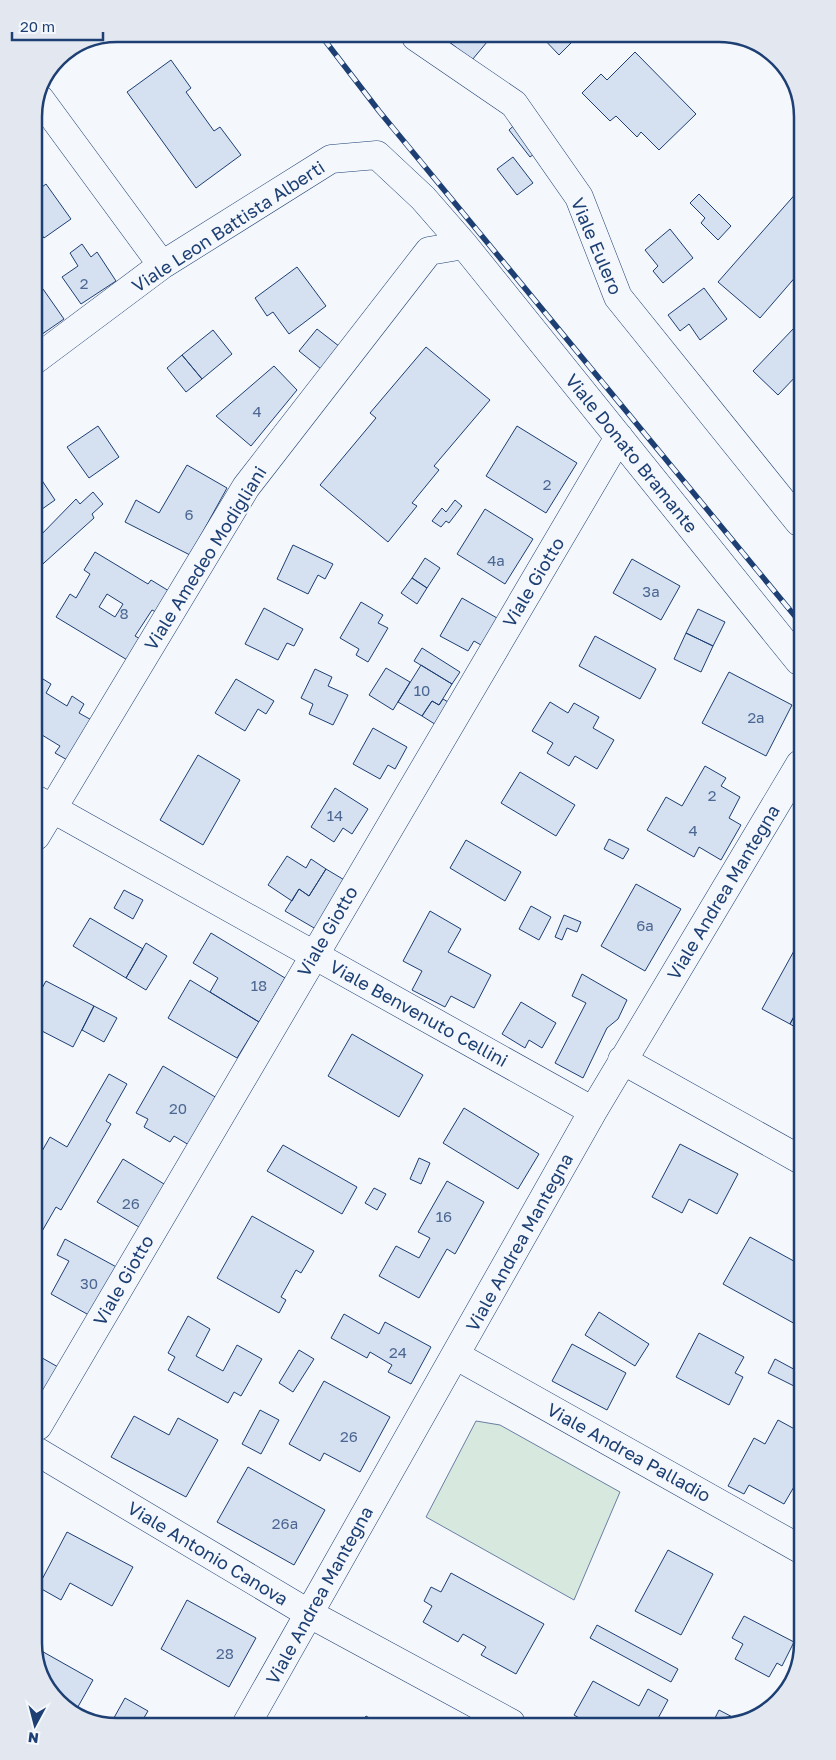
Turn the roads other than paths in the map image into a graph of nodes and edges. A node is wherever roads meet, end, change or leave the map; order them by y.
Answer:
1 (424, 43) edge
2 (44, 105) edge
3 (464, 246) junction
4 (162, 265) junction
5 (43, 354) edge
6 (618, 437) junction
7 (794, 516) edge
8 (794, 655) edge
9 (794, 774) edge
10 (44, 804) edge
11 (314, 953) junction
12 (622, 1060) junction
13 (593, 1111) junction
14 (794, 1156) edge
15 (455, 1355) junction
16 (42, 1419) edge
17 (42, 1454) edge
18 (794, 1546) edge
19 (308, 1613) junction
20 (250, 1717) edge
21 (501, 1718) edge

1 - 7 street, Viale Eulero
2 - 4 street
3 - 4 street, Viale Leon Battista Alberti
3 - 6 street, Viale Donato Bramante
3 - 10 street, Viale Amedeo Modigliani
4 - 5 street, Viale Leon Battista Alberti
6 - 8 street, Viale Donato Bramante
6 - 11 street, Viale Giotto
9 - 12 street, Viale Andrea Mantegna
10 - 11 street, Viale Benvenuto Cellini
11 - 13 street, Viale Benvenuto Cellini
11 - 16 street, Viale Giotto
12 - 13 street, Viale Andrea Mantegna
12 - 14 street
13 - 15 street, Viale Andrea Mantegna
15 - 18 street, Viale Andrea Palladio
15 - 19 street, Viale Andrea Mantegna
17 - 19 street, Viale Antonio Canova
19 - 20 street, Viale Andrea Mantegna
19 - 21 street, Viale Antonio Canova

